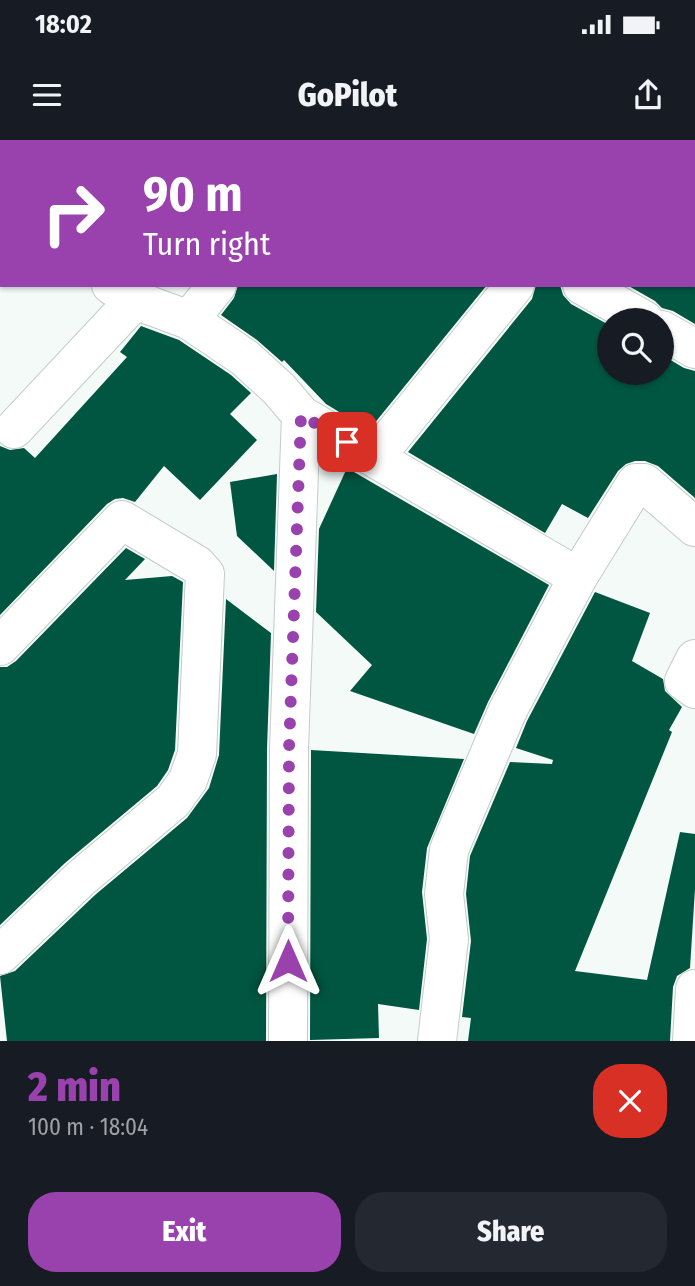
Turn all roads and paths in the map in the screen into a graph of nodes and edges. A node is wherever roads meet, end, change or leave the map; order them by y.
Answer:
1 (215, 287) edge
2 (513, 287) edge
3 (586, 287) edge
4 (123, 292) edge
5 (623, 308) edge
6 (189, 320) junction
7 (674, 337) edge
8 (695, 349) edge
9 (301, 415) junction
10 (14, 429) dead end
11 (385, 445) dead end
12 (695, 527) edge
13 (578, 577) junction
14 (0, 646) edge
15 (695, 659) edge
16 (695, 689) edge
17 (0, 955) edge
18 (695, 989) edge
19 (288, 1041) edge
20 (437, 1041) edge
21 (692, 1041) edge

1 - 6 street
2 - 11 street
3 - 5 street
4 - 6 street
4 - 10 street
6 - 9 street
7 - 8 street
9 - 13 street
9 - 19 street
12 - 13 street
13 - 20 street
14 - 17 street
15 - 16 street
18 - 21 street

